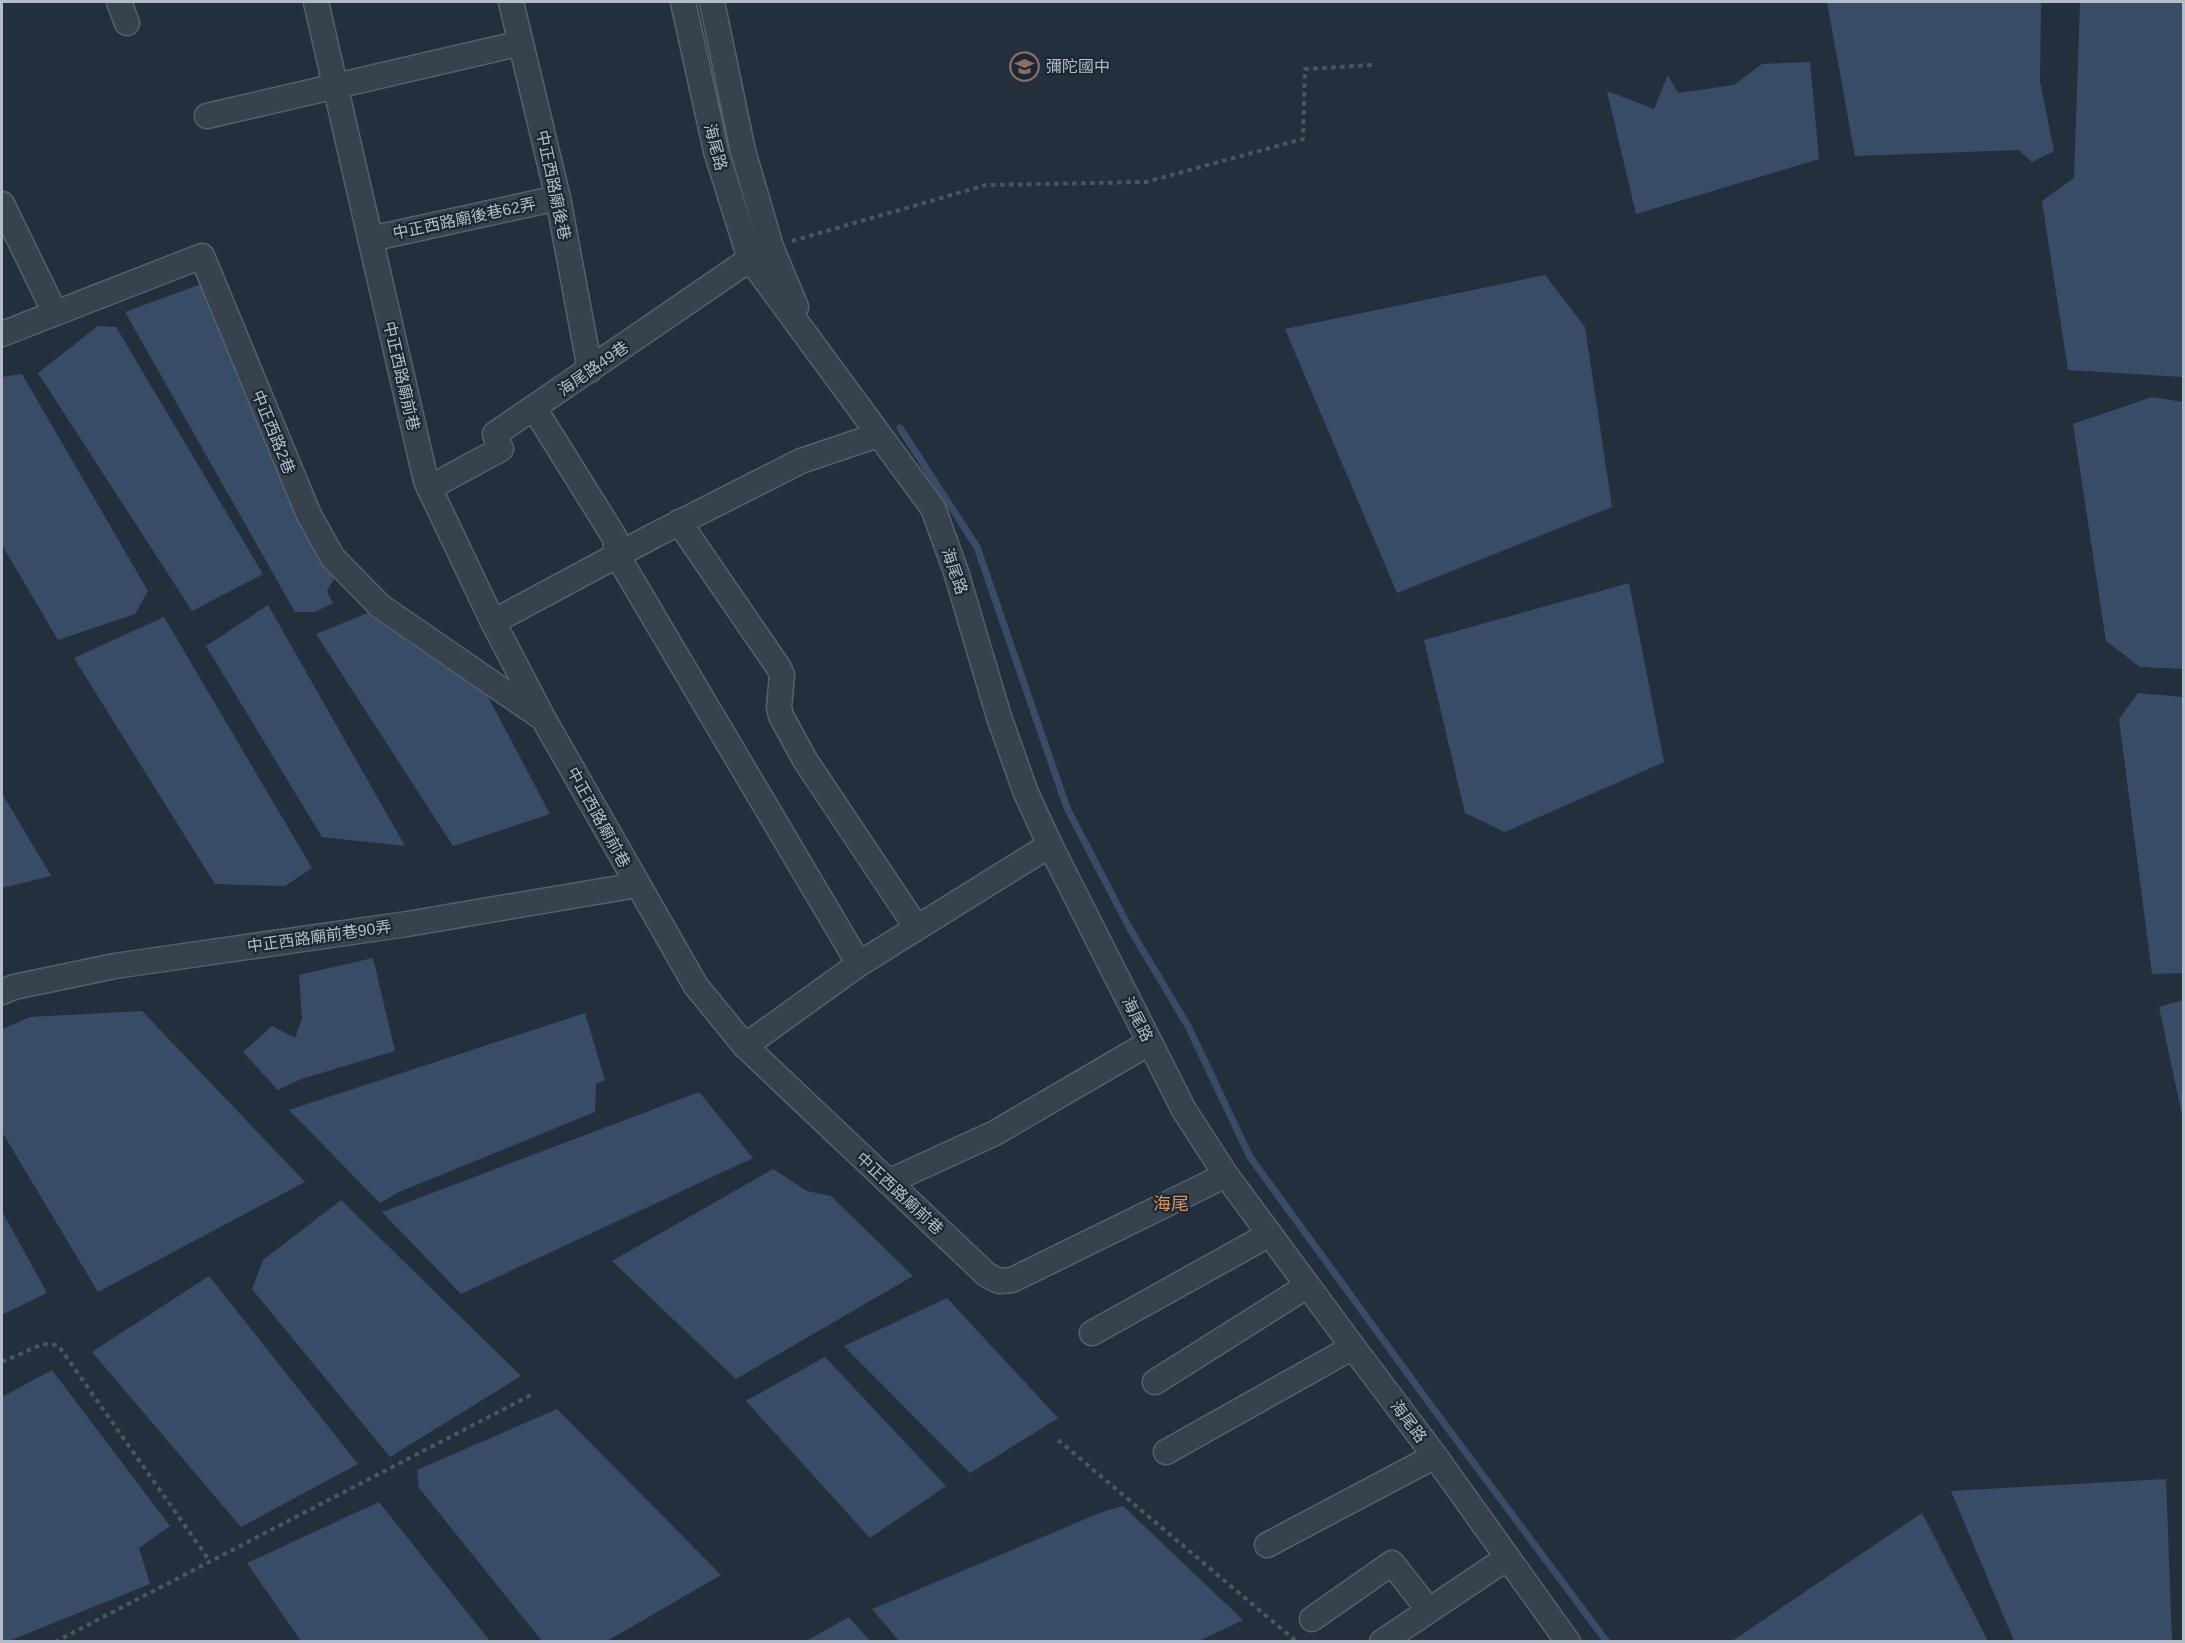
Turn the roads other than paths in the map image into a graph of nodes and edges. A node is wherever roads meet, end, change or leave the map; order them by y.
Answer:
1 (316, 2) edge
2 (511, 2) edge
3 (683, 2) edge
4 (712, 2) edge
5 (521, 43) junction
6 (336, 87) junction
7 (207, 116) dead end
8 (558, 198) junction
9 (2, 204) edge
10 (370, 239) junction
11 (771, 247) junction
12 (750, 259) junction
13 (55, 313) junction
14 (2, 333) edge
15 (811, 342) junction
16 (590, 370) junction
17 (534, 408) junction
18 (878, 435) junction
19 (429, 488) junction
20 (679, 522) junction
21 (617, 555) junction
22 (493, 621) junction
23 (543, 718) junction
24 (1050, 845) junction
25 (637, 885) junction
26 (917, 928) junction
27 (859, 964) junction
28 (2, 992) edge
29 (1149, 1043) junction
30 (745, 1046) junction
31 (1226, 1175) junction
32 (888, 1182) junction
33 (1270, 1234) junction
34 (1307, 1286) junction
35 (1092, 1333) dead end
36 (1353, 1347) junction
37 (1155, 1382) dead end
38 (1166, 1452) dead end
39 (1436, 1456) junction
40 (1267, 1545) dead end
41 (1507, 1558) junction
42 (1428, 1609) junction
43 (1312, 1619) dead end
44 (1382, 1641) edge
45 (1568, 1641) edge

1 - 6 street, 中正西路廟前巷
2 - 5 street, 中正西路廟後巷
3 - 12 street, 海尾路
4 - 11 street, 海尾路
5 - 6 street
5 - 8 street, 中正西路廟後巷
6 - 7 street
6 - 10 street, 中正西路廟前巷
8 - 10 street, 中正西路廟後巷62弄
8 - 16 street, 中正西路廟後巷
9 - 13 street
10 - 19 street, 中正西路廟前巷
11 - 12 street, 海尾路49巷
11 - 15 street, 海尾路
12 - 15 street, 海尾路
12 - 16 street, 海尾路49巷
13 - 14 street, 中正西路2巷
13 - 23 street, 中正西路2巷
15 - 18 street, 海尾路
16 - 17 street, 海尾路49巷
17 - 19 street, 海尾路49巷
17 - 21 street
18 - 20 street
18 - 24 street, 海尾路
19 - 22 street, 中正西路廟前巷
20 - 21 street
20 - 26 street
21 - 22 street
21 - 27 street
22 - 23 street, 中正西路廟前巷
23 - 25 street, 中正西路廟前巷
24 - 26 street
24 - 29 street, 海尾路
25 - 28 street, 中正西路廟前巷90弄
25 - 30 street, 中正西路廟前巷
26 - 27 street
27 - 30 street
29 - 31 street, 海尾路
29 - 32 street
30 - 32 street, 中正西路廟前巷
31 - 32 street, 中正西路廟前巷
31 - 33 street, 海尾路
33 - 34 street, 海尾路
33 - 35 street
34 - 36 street, 海尾路
34 - 37 street
36 - 38 street
36 - 39 street, 海尾路
39 - 40 street
39 - 41 street, 海尾路
41 - 42 street
41 - 45 street, 海尾路
42 - 43 street
42 - 44 street

